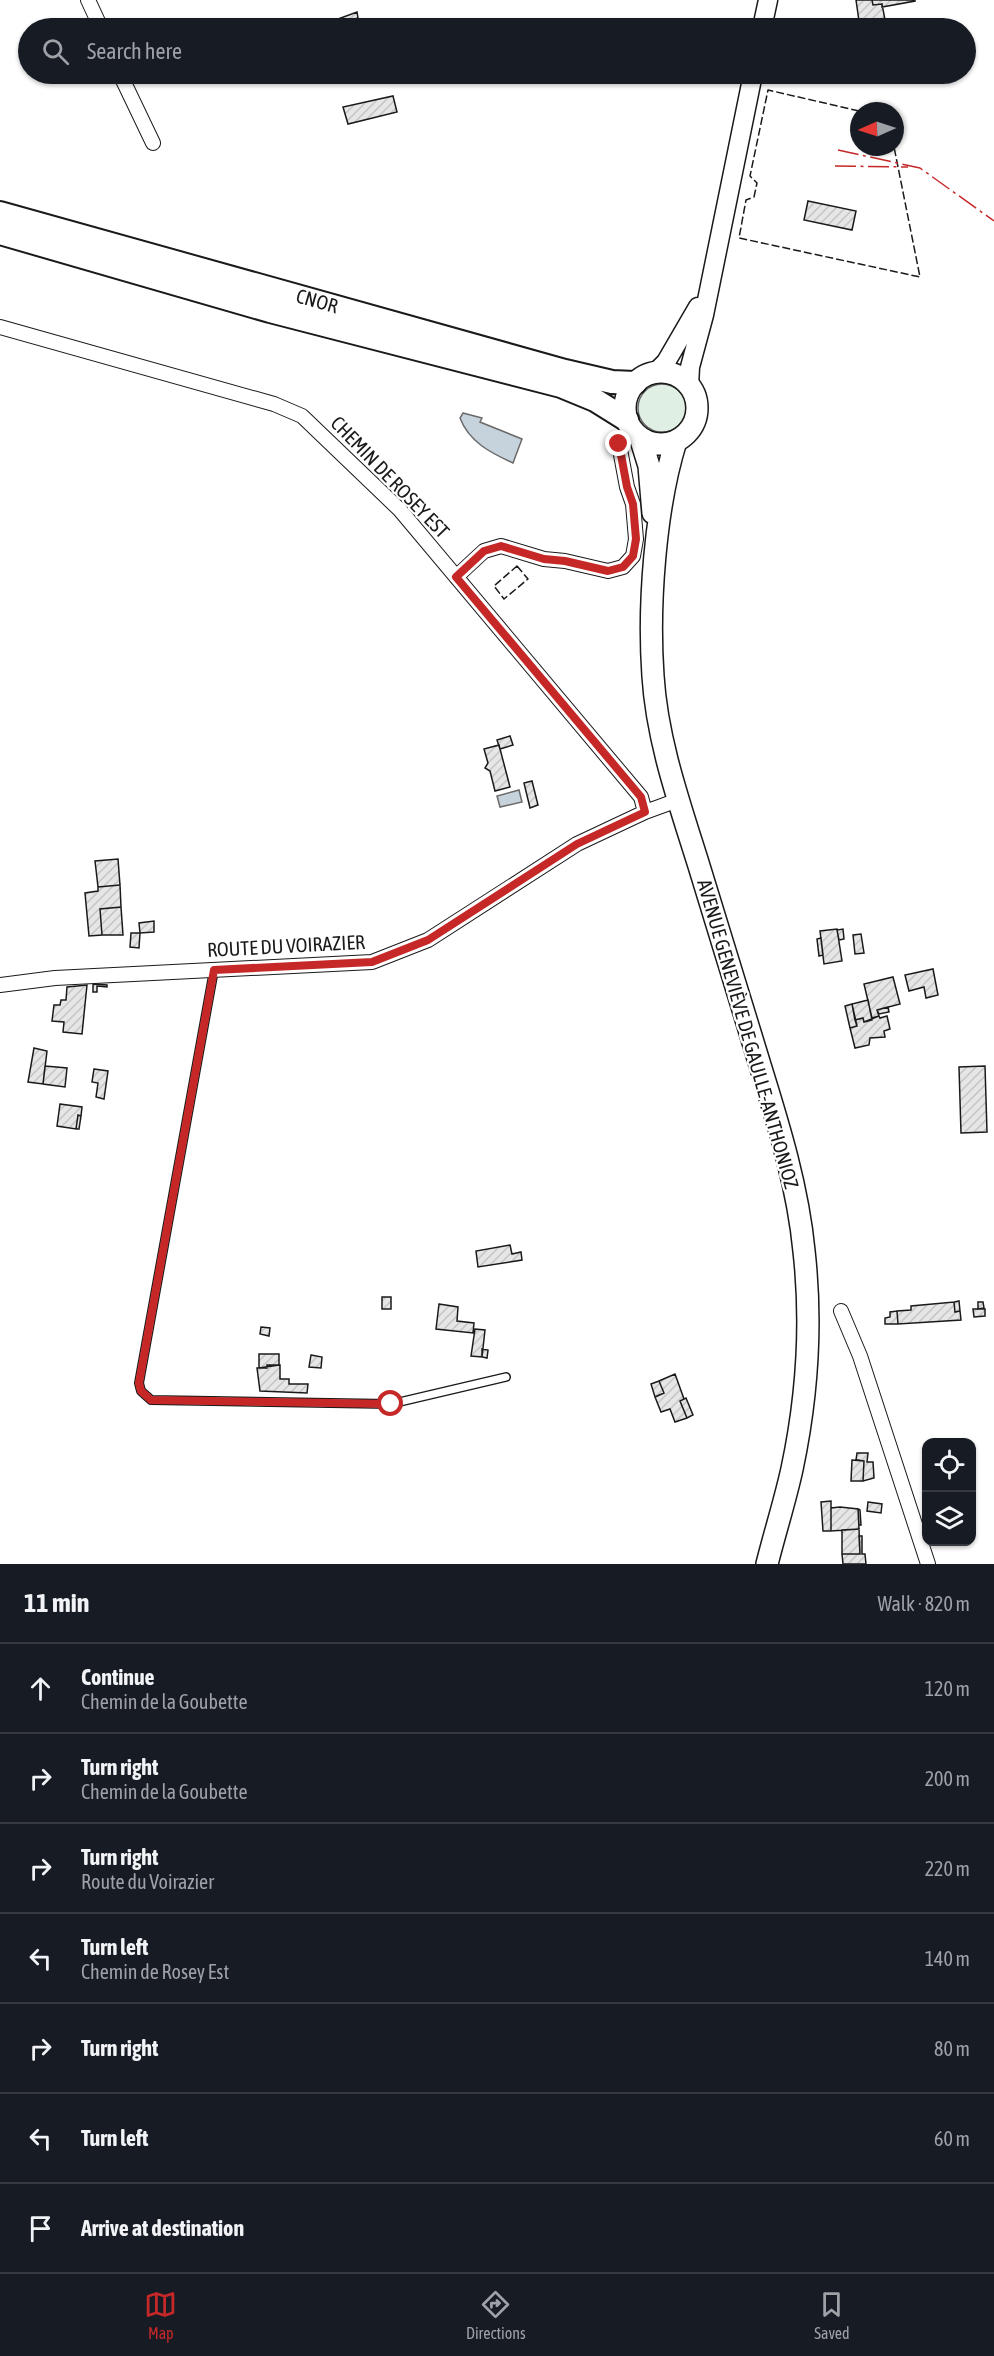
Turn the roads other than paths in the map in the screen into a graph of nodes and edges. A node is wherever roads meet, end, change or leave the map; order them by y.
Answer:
1 (88, 0) edge
2 (768, 0) edge
3 (96, 18) edge
4 (764, 18) edge
5 (125, 84) edge
6 (751, 84) edge
7 (153, 143) dead end
8 (0, 213) edge
9 (0, 233) edge
10 (711, 278) junction
11 (0, 327) edge
12 (656, 372) junction
13 (635, 383) junction
14 (689, 386) junction
15 (633, 429) junction
16 (676, 441) junction
17 (619, 444) dead end
18 (657, 541) junction
19 (456, 577) junction
20 (678, 800) junction
21 (645, 812) junction
22 (214, 970) junction
23 (0, 985) edge
24 (841, 1311) dead end
25 (506, 1377) dead end
26 (767, 1564) edge
27 (928, 1564) edge

1 - 3 street
2 - 4 main road
5 - 7 street
6 - 10 main road
8 - 13 highway, CNOR
9 - 15 highway, CNOR
10 - 12 main road
10 - 14 main road
11 - 19 street, CHEMIN DE ROSEY EST
12 - 13 main road
12 - 14 main road
13 - 15 main road
14 - 16 main road
15 - 16 main road
15 - 18 main road, AVENUE GENEVIÈVE DE GAULLE-ANTHONIOZ
16 - 18 main road, AVENUE GENEVIÈVE DE GAULLE-ANTHONIOZ
17 - 19 street
18 - 20 main road, AVENUE GENEVIÈVE DE GAULLE-ANTHONIOZ
19 - 21 street, CHEMIN DE ROSEY EST
20 - 21 street, ROUTE DU VOIRAZIER
20 - 26 main road, AVENUE GENEVIÈVE DE GAULLE-ANTHONIOZ
21 - 22 street, ROUTE DU VOIRAZIER
22 - 23 street, ROUTE DU VOIRAZIER
22 - 25 lane
24 - 27 street

